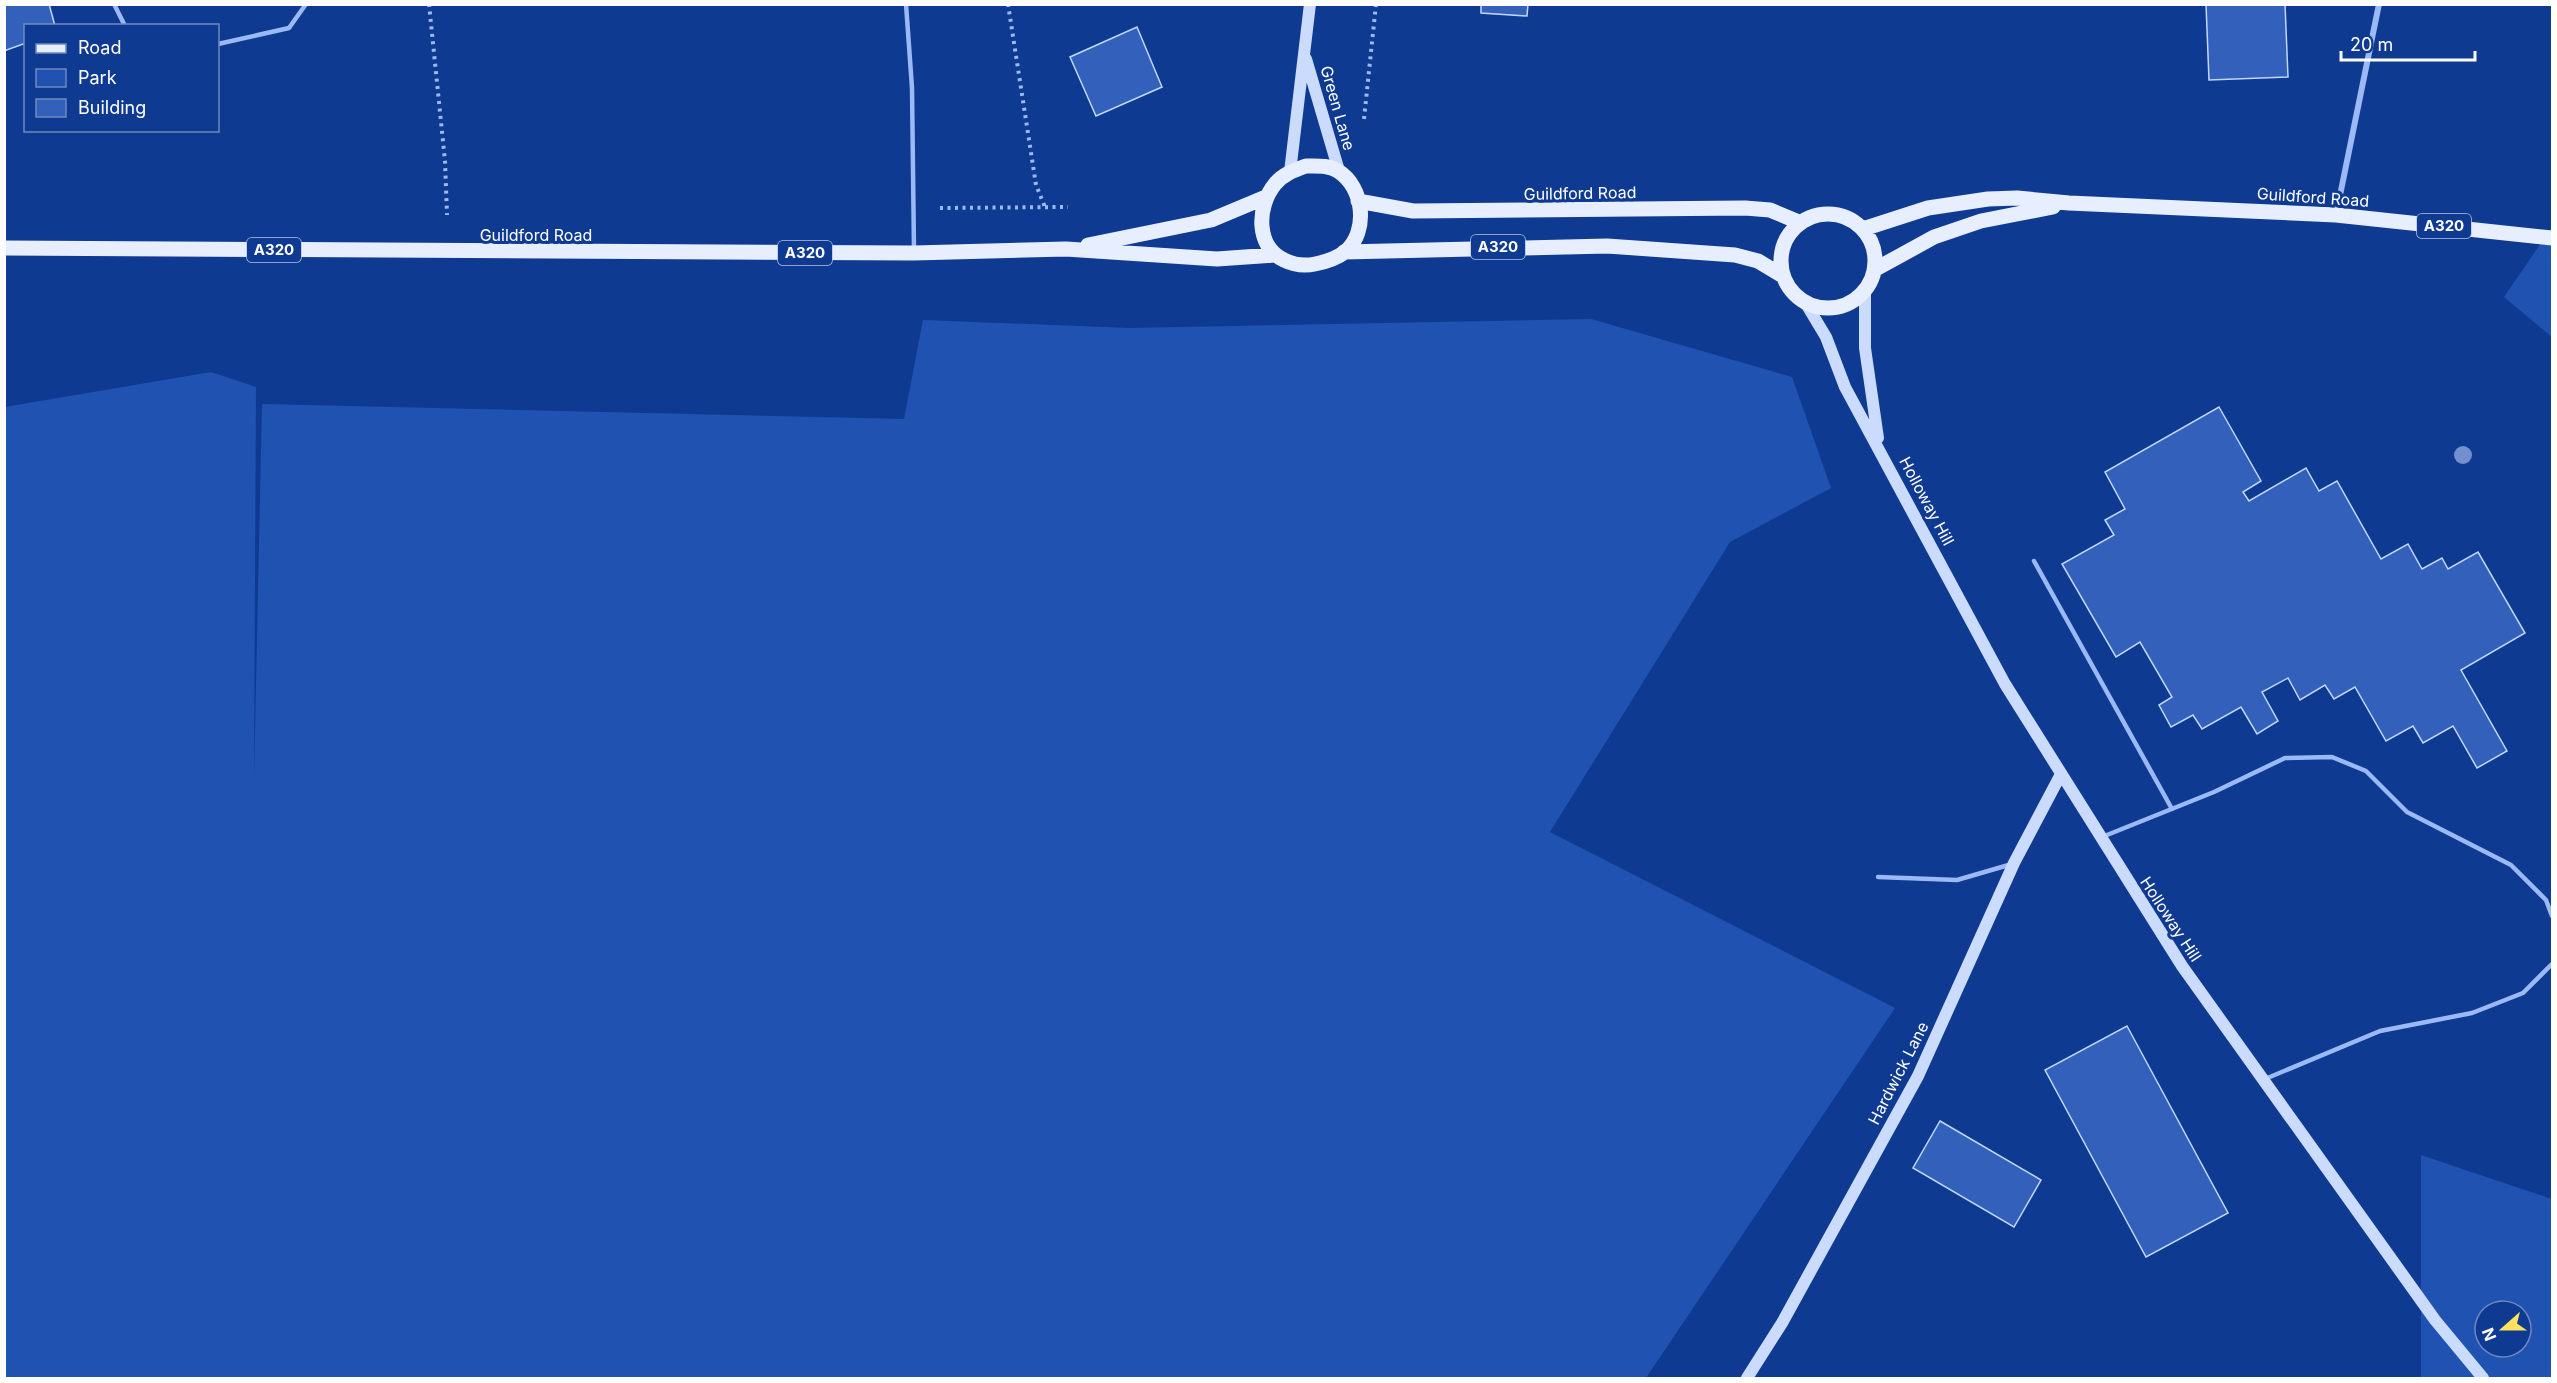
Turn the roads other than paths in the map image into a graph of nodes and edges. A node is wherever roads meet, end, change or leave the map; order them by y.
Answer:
1 (114, 4) edge
2 (306, 4) edge
3 (906, 4) edge
4 (1310, 4) edge
5 (2379, 4) edge
6 (124, 24) edge
7 (219, 44) edge
8 (1304, 55) junction
9 (1339, 171) junction
10 (1290, 172) junction
11 (1266, 197) junction
12 (1358, 201) junction
13 (2069, 203) junction
14 (2336, 215) junction
15 (1801, 223) junction
16 (1863, 229) junction
17 (2553, 238) edge
18 (4, 249) edge
19 (1066, 249) junction
20 (1344, 252) junction
21 (914, 253) junction
22 (1274, 255) junction
23 (1874, 270) junction
24 (1783, 276) junction
25 (1865, 290) junction
26 (1805, 302) junction
27 (1879, 447) junction
28 (2034, 561) dead end
29 (2061, 774) junction
30 (2172, 809) junction
31 (2100, 838) junction
32 (2014, 863) junction
33 (1878, 877) dead end
34 (2553, 916) edge
35 (2553, 963) edge
36 (2263, 1079) junction
37 (1747, 1378) edge
38 (2483, 1378) edge

1 - 6 lane
2 - 7 lane
3 - 21 lane
4 - 8 main road, Green Lane
5 - 14 street
8 - 9 main road, Green Lane
8 - 10 main road, Green Lane
9 - 10 main road
9 - 12 main road
10 - 11 main road, A320
11 - 19 main road, Guildford Road / A320
11 - 22 main road
12 - 15 main road, Guildford Road / A320
12 - 20 main road
13 - 14 main road, Guildford Road / A320
13 - 16 main road, A320
13 - 23 main road, A320
14 - 17 main road, Guildford Road / A320
15 - 16 main road
15 - 24 main road
16 - 23 main road
18 - 21 main road, Guildford Road / A320
19 - 21 main road, Guildford Road / A320
19 - 22 main road, Guildford Road / A320
20 - 22 main road, A320
20 - 24 main road, A320
23 - 25 main road
24 - 26 main road, A320
25 - 26 main road
25 - 27 main road, Holloway Hill
26 - 27 main road, Holloway Hill
27 - 29 main road, Holloway Hill
28 - 30 lane
29 - 31 main road, Holloway Hill
29 - 32 main road, Hardwick Lane
30 - 31 lane
30 - 34 lane
31 - 36 main road, Holloway Hill
32 - 33 lane
32 - 37 main road, Hardwick Lane
35 - 36 lane
36 - 38 main road, Holloway Hill

